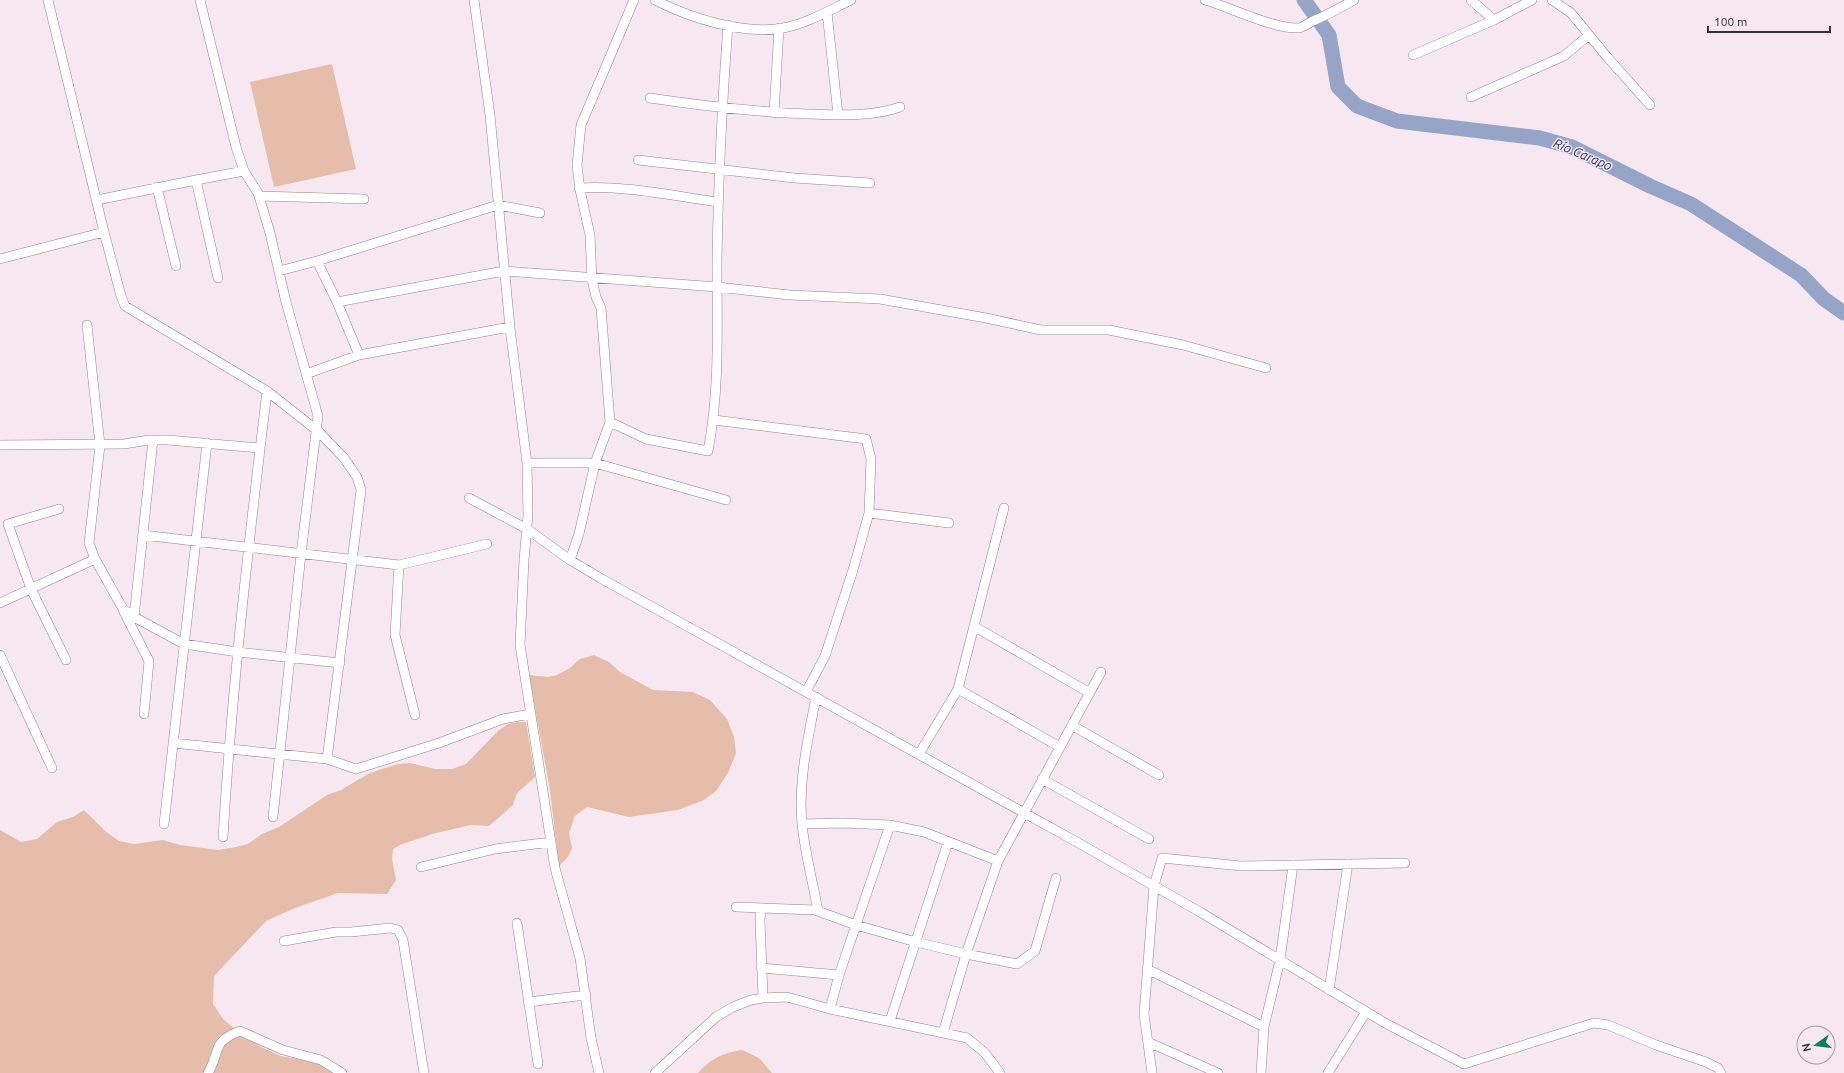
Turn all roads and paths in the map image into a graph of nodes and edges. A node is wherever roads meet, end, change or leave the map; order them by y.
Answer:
1 (48, 0) edge
2 (200, 0) edge
3 (474, 0) edge
4 (634, 0) edge
5 (655, 0) edge
6 (1205, 0) edge
7 (1354, 0) edge
8 (1471, 0) edge
9 (1532, 0) edge
10 (1552, 0) edge
11 (847, 1) edge
12 (671, 4) edge
13 (827, 12) junction
14 (1494, 20) junction
15 (728, 25) junction
16 (779, 28) junction
17 (1589, 35) junction
18 (1414, 55) dead end
19 (1471, 97) dead end
20 (650, 98) dead end
21 (1650, 105) dead end
22 (900, 107) dead end
23 (722, 108) junction
24 (774, 113) junction
25 (838, 115) junction
26 (638, 160) dead end
27 (719, 170) junction
28 (244, 171) junction
29 (196, 180) junction
30 (870, 183) dead end
31 (157, 187) junction
32 (580, 188) junction
33 (259, 196) junction
34 (364, 199) dead end
35 (97, 200) junction
36 (718, 202) junction
37 (498, 205) junction
38 (540, 213) dead end
39 (104, 232) junction
40 (0, 259) edge
41 (317, 261) junction
42 (176, 266) dead end
43 (279, 271) junction
44 (504, 272) junction
45 (218, 278) dead end
46 (592, 279) junction
47 (717, 287) junction
48 (337, 302) junction
49 (87, 325) dead end
50 (510, 327) junction
51 (359, 355) junction
52 (1266, 368) dead end
53 (306, 374) junction
54 (267, 391) junction
55 (714, 420) junction
56 (610, 422) junction
57 (316, 430) junction
58 (153, 440) junction
59 (207, 443) junction
60 (100, 444) junction
61 (0, 445) edge
62 (260, 448) junction
63 (528, 463) junction
64 (595, 463) junction
65 (468, 498) dead end
66 (726, 500) dead end
67 (1004, 508) dead end
68 (59, 509) dead end
69 (869, 513) junction
70 (949, 523) dead end
71 (527, 529) junction
72 (143, 535) junction
73 (196, 541) junction
74 (487, 544) dead end
75 (247, 547) junction
76 (301, 554) junction
77 (95, 559) junction
78 (352, 560) junction
79 (570, 560) junction
80 (398, 565) junction
81 (31, 589) junction
82 (0, 603) edge
83 (123, 609) junction
84 (134, 617) junction
85 (975, 627) junction
86 (184, 644) junction
87 (238, 652) junction
88 (291, 658) junction
89 (1, 659) edge
90 (66, 660) dead end
91 (340, 663) junction
92 (1101, 672) dead end
93 (958, 689) junction
94 (806, 692) junction
95 (1090, 693) junction
96 (816, 697) junction
97 (144, 714) dead end
98 (530, 714) junction
99 (415, 715) dead end
100 (1073, 726) junction
101 (173, 743) junction
102 (1060, 747) junction
103 (228, 750) junction
104 (919, 754) junction
105 (281, 755) junction
106 (327, 759) junction
107 (52, 768) dead end
108 (1159, 775) dead end
109 (1042, 779) junction
110 (1024, 813) junction
111 (273, 817) dead end
112 (164, 824) dead end
113 (802, 824) junction
114 (890, 825) junction
115 (223, 837) dead end
116 (1148, 839) dead end
117 (551, 842) junction
118 (948, 842) junction
119 (998, 861) junction
120 (1405, 863) dead end
121 (1348, 864) junction
122 (1294, 866) junction
123 (421, 867) dead end
124 (1056, 878) dead end
125 (1154, 886) junction
126 (736, 907) dead end
127 (761, 908) junction
128 (818, 911) junction
129 (517, 923) dead end
130 (856, 925) junction
131 (284, 941) dead end
132 (916, 942) junction
133 (966, 954) junction
134 (1280, 960) junction
135 (761, 968) junction
136 (1148, 969) junction
137 (839, 975) junction
138 (1329, 990) junction
139 (586, 995) junction
140 (763, 998) junction
141 (528, 1002) junction
142 (830, 1009) junction
143 (1366, 1012) junction
144 (890, 1021) junction
145 (1264, 1026) junction
146 (943, 1033) junction
147 (1148, 1042) junction
148 (538, 1064) dead end
149 (208, 1073) edge
150 (342, 1073) edge
151 (424, 1073) edge
152 (599, 1073) edge
153 (655, 1073) edge
154 (1000, 1073) edge
155 (1152, 1073) edge
156 (1218, 1073) edge
157 (1261, 1073) edge
158 (1328, 1073) edge
159 (1721, 1073) edge

1 - 35 street
2 - 28 street
3 - 37 street
4 - 32 street
5 - 12 street
6 - 7 street
8 - 14 street
9 - 14 street
10 - 17 street
11 - 13 street
12 - 15 street
13 - 16 street
13 - 25 street
14 - 18 street
15 - 16 street
15 - 23 street
16 - 24 street
17 - 19 street
17 - 21 street
20 - 23 street
22 - 25 street
23 - 24 street
23 - 27 street
24 - 25 street
26 - 27 street
27 - 30 street
27 - 36 street
28 - 29 street
28 - 33 street
29 - 31 street
29 - 45 street
31 - 35 street
31 - 42 street
32 - 36 street
32 - 46 street
33 - 34 street
33 - 43 street
35 - 39 street
36 - 47 street
37 - 38 street
37 - 41 street
37 - 44 street
39 - 40 street
39 - 54 street
41 - 43 street
41 - 48 street
43 - 53 street
44 - 46 street
44 - 48 street
44 - 50 street
46 - 47 street
46 - 56 street
47 - 52 street
47 - 55 street
48 - 51 street
49 - 60 street
50 - 51 street
50 - 63 street
51 - 53 street
53 - 57 street
54 - 57 street
54 - 62 street
55 - 56 street
55 - 69 street
56 - 64 street
57 - 76 street
57 - 78 street
58 - 59 street
58 - 60 street
58 - 72 street
59 - 62 street
59 - 73 street
60 - 61 street
60 - 77 street
62 - 75 street
63 - 64 street
63 - 71 street
64 - 66 street
64 - 79 street
65 - 71 street
67 - 85 street
68 - 81 street
69 - 70 street
69 - 94 street
71 - 79 street
71 - 98 street
72 - 73 street
72 - 84 street
73 - 75 street
73 - 86 street
74 - 80 street
75 - 76 street
75 - 87 street
76 - 78 street
76 - 88 street
77 - 81 street
77 - 83 street
78 - 80 street
78 - 91 street
79 - 94 street
80 - 99 street
81 - 82 street
81 - 90 street
83 - 84 street
83 - 97 street
84 - 86 street
85 - 93 street
85 - 95 street
86 - 87 street
86 - 101 street
87 - 88 street
87 - 103 street
88 - 91 street
88 - 105 street
89 - 107 street
91 - 106 street
92 - 95 street
93 - 102 street
93 - 104 street
94 - 96 street
95 - 100 street
96 - 104 street
96 - 113 street
98 - 106 street
98 - 117 street
100 - 102 street
100 - 108 street
101 - 103 street
101 - 112 street
102 - 109 street
103 - 105 street
103 - 115 street
104 - 110 street
105 - 106 street
105 - 111 street
109 - 110 street
109 - 116 street
110 - 119 street
110 - 125 street
113 - 114 street
113 - 128 street
114 - 118 street
114 - 130 street
117 - 123 street
117 - 139 street
118 - 119 street
118 - 132 street
119 - 133 street
120 - 121 street
121 - 122 street
121 - 138 street
122 - 125 street
122 - 134 street
124 - 133 street
125 - 134 street
125 - 136 street
126 - 127 street
127 - 128 street
127 - 135 street
128 - 130 street
129 - 141 street
130 - 132 street
130 - 137 street
131 - 151 street
132 - 133 street
132 - 144 street
133 - 146 street
134 - 138 street
134 - 145 street
135 - 137 street
135 - 140 street
136 - 145 street
136 - 147 street
137 - 142 street
138 - 143 street
139 - 141 street
139 - 152 street
140 - 142 street
140 - 153 street
141 - 148 street
142 - 144 street
143 - 158 street
143 - 159 street
144 - 146 street
145 - 157 street
146 - 154 street
147 - 155 street
147 - 156 street
149 - 150 street

